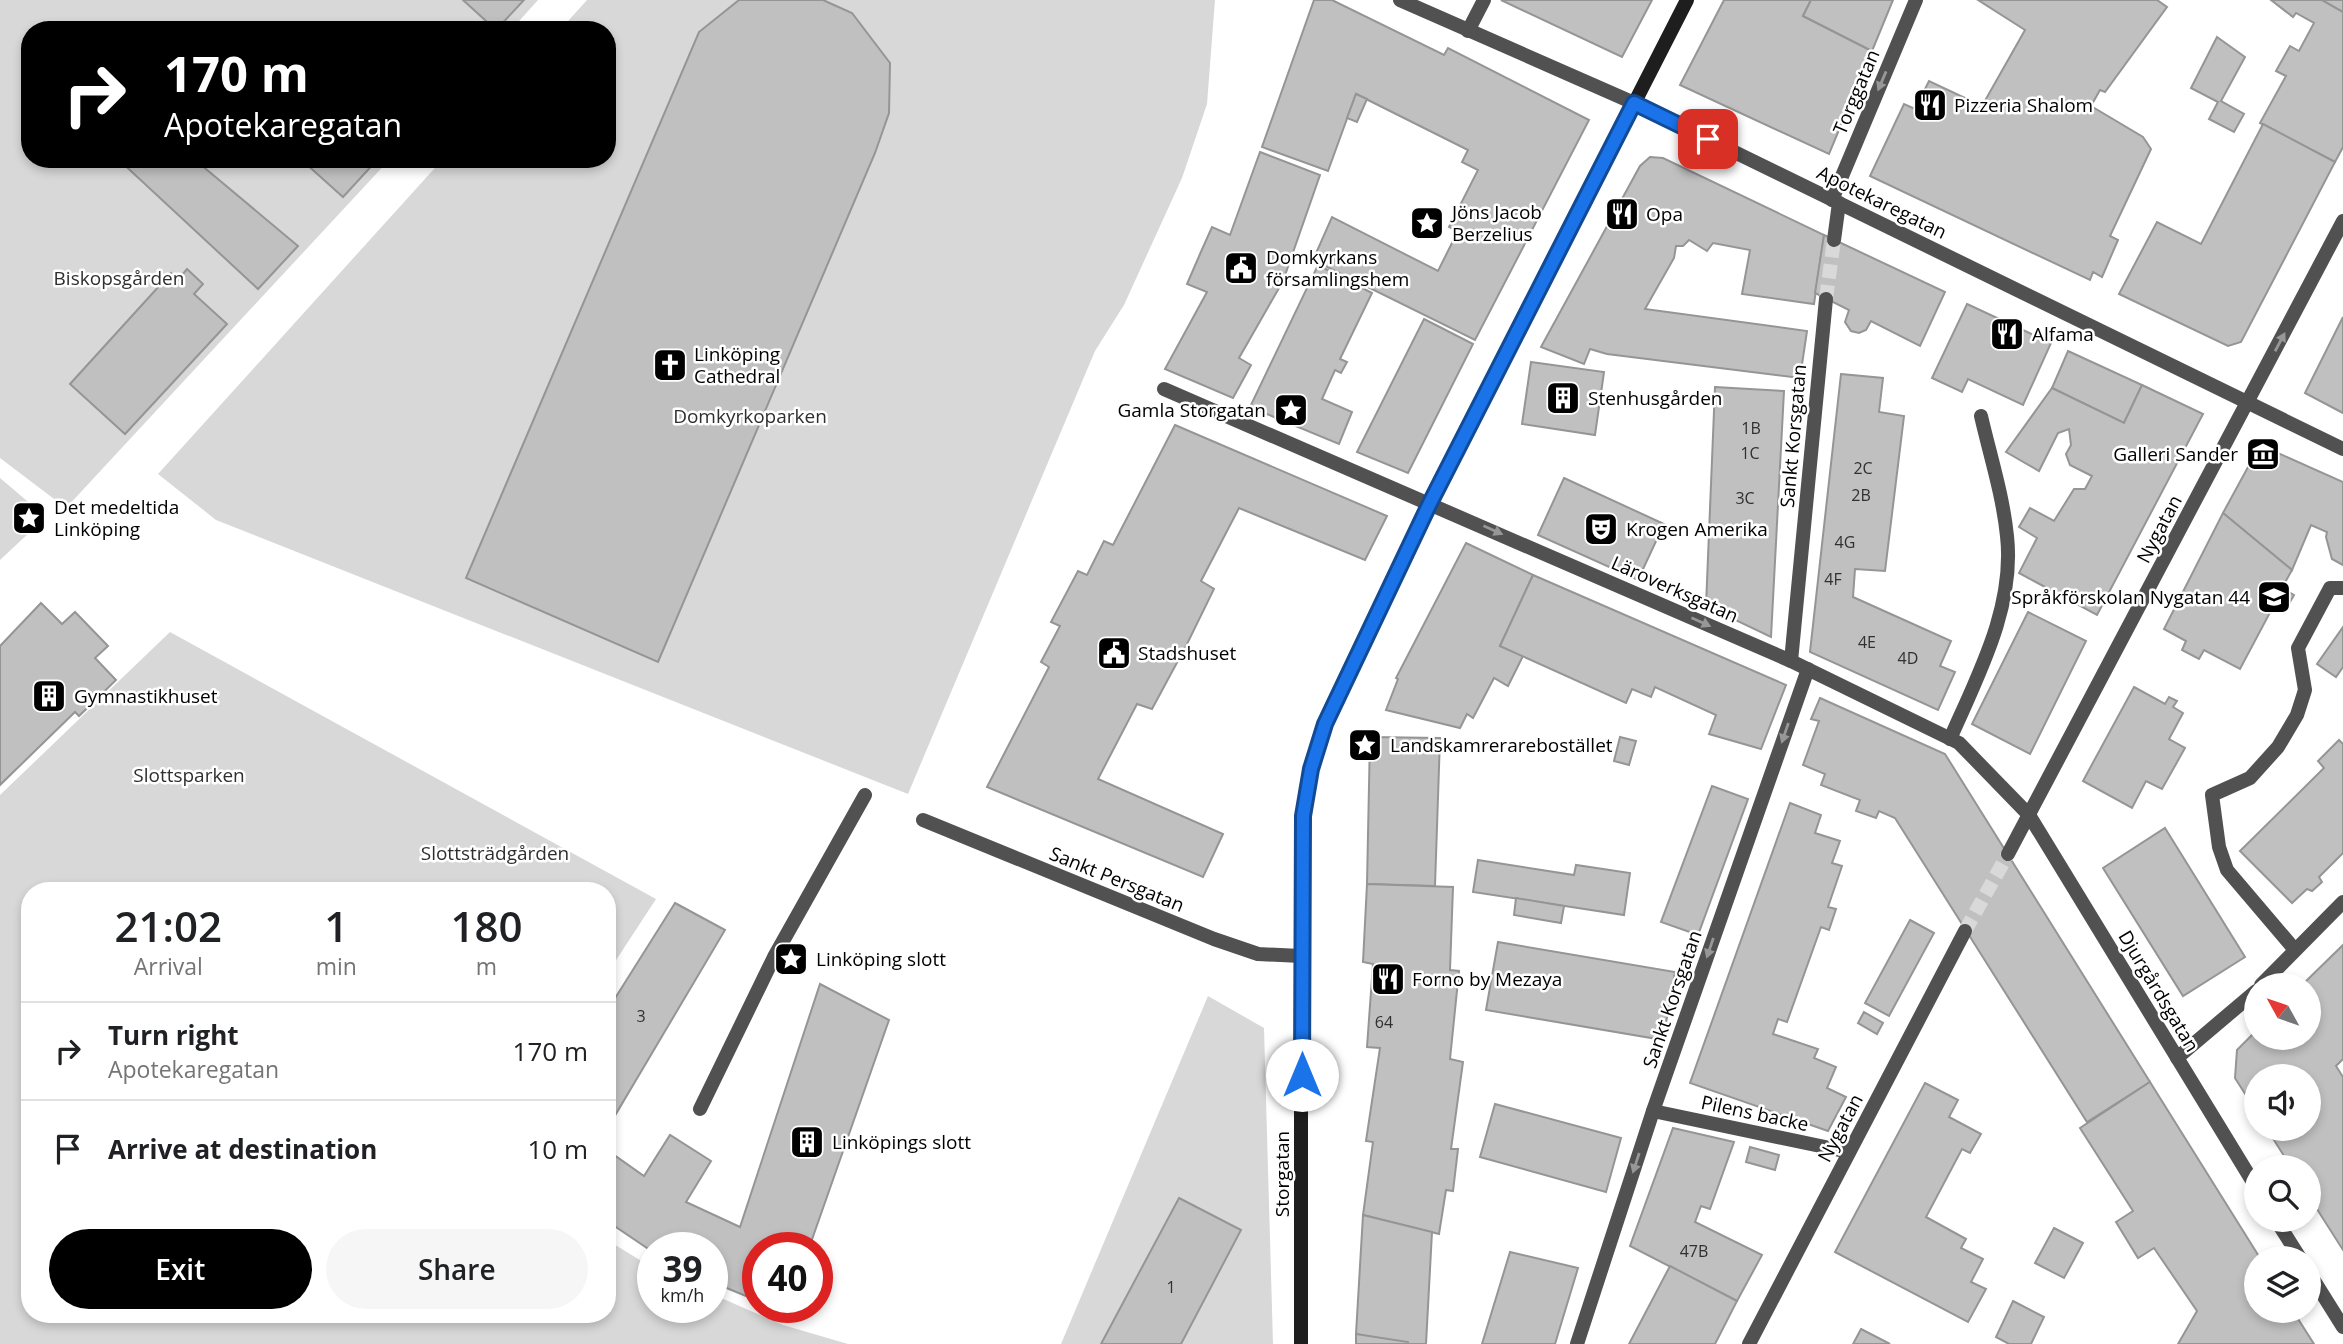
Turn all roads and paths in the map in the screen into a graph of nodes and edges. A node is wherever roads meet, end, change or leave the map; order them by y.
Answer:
1 (1400, 0) edge
2 (1483, 0) edge
3 (1687, 0) edge
4 (1916, 0) edge
5 (1468, 31) junction
6 (1634, 103) junction
7 (1836, 201) junction
8 (2343, 221) edge
9 (1834, 240) tunnel mouth
10 (1826, 299) tunnel mouth
11 (1164, 389) dead end
12 (2248, 402) junction
13 (1981, 416) dead end
14 (2343, 449) edge
15 (1430, 503) junction
16 (2343, 588) edge
17 (1791, 661) junction
18 (1808, 668) junction
19 (1950, 738) junction
20 (865, 795) dead end
21 (2029, 815) junction
22 (923, 820) dead end
23 (2008, 854) tunnel mouth
24 (2343, 902) edge
25 (1965, 930) tunnel mouth
26 (2295, 950) junction
27 (1301, 956) junction
28 (2273, 973) edge
29 (2244, 1000) edge
30 (2177, 1058) junction
31 (699, 1109) dead end
32 (1653, 1111) junction
33 (1849, 1152) junction
34 (2244, 1167) edge
35 (2321, 1292) edge
36 (2343, 1327) edge
37 (1301, 1344) edge
38 (1577, 1344) edge
39 (1749, 1344) edge

1 - 5 street, Apotekaregatan
2 - 5 street
3 - 6 street, Storgatan
4 -> 7 street, Torggatan
5 - 6 street, Apotekaregatan
6 - 7 street, Apotekaregatan
6 - 15 street, Storgatan
7 - 9 street
7 - 12 street, Apotekaregatan
12 -> 8 street, Nygatan
10 - 17 street, Sankt Korsgatan
11 - 15 street, Läroverksgatan
12 - 14 street, Apotekaregatan
12 - 21 street, Nygatan
13 - 19 street
15 -> 17 street, Läroverksgatan
15 - 27 street, Storgatan
16 - 26 street
17 - 18 street, Läroverksgatan
18 - 19 street, Läroverksgatan
18 -> 32 street, Sankt Korsgatan
19 - 21 street, Läroverksgatan
20 - 31 street
21 - 23 street, Nygatan
21 - 30 street, Djurgårdsgatan
22 - 27 street, Sankt Persgatan
24 - 26 street
25 - 33 street, Nygatan
26 - 28 street
27 - 37 street, Storgatan
29 - 30 street
30 - 34 street, Djurgårdsgatan
32 - 33 street, Pilens backe
32 -> 38 street, Sankt Korsgatan
33 - 39 street, Nygatan
35 - 36 street

